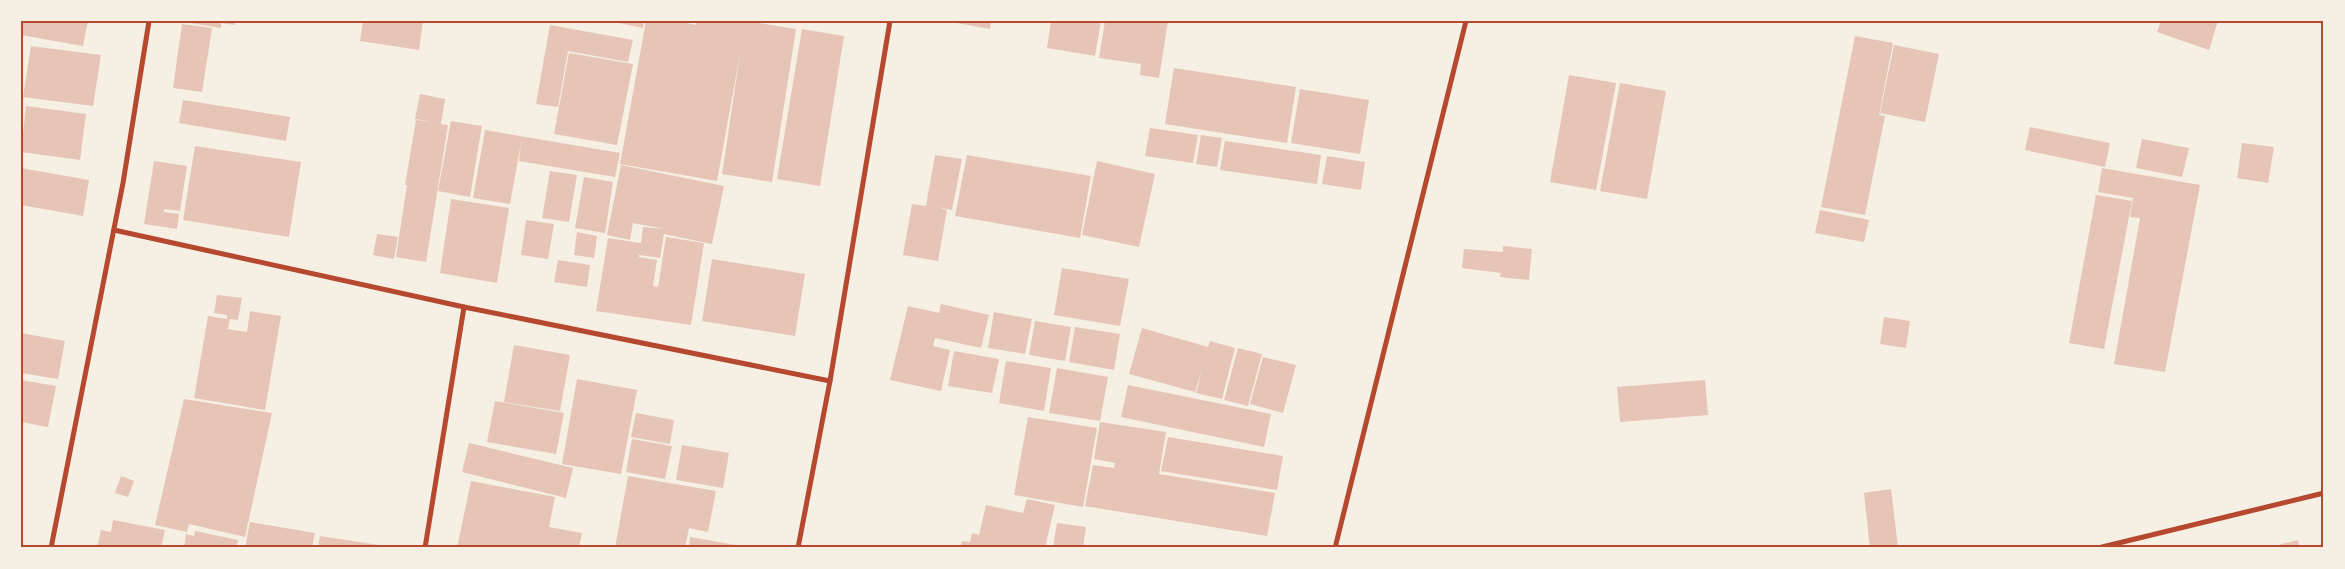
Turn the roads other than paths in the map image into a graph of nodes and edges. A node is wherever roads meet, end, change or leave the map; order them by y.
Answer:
1 (149, 21) edge
2 (890, 21) edge
3 (1466, 21) edge
4 (114, 230) junction
5 (464, 307) junction
6 (830, 381) junction
7 (2324, 493) edge
8 (51, 548) edge
9 (425, 548) edge
10 (798, 548) edge
11 (1335, 548) edge
12 (2098, 548) edge

1 - 4 street
2 - 6 street
3 - 11 street
4 - 5 street
4 - 8 street
5 - 6 street
5 - 9 street
6 - 10 street
7 - 12 street

